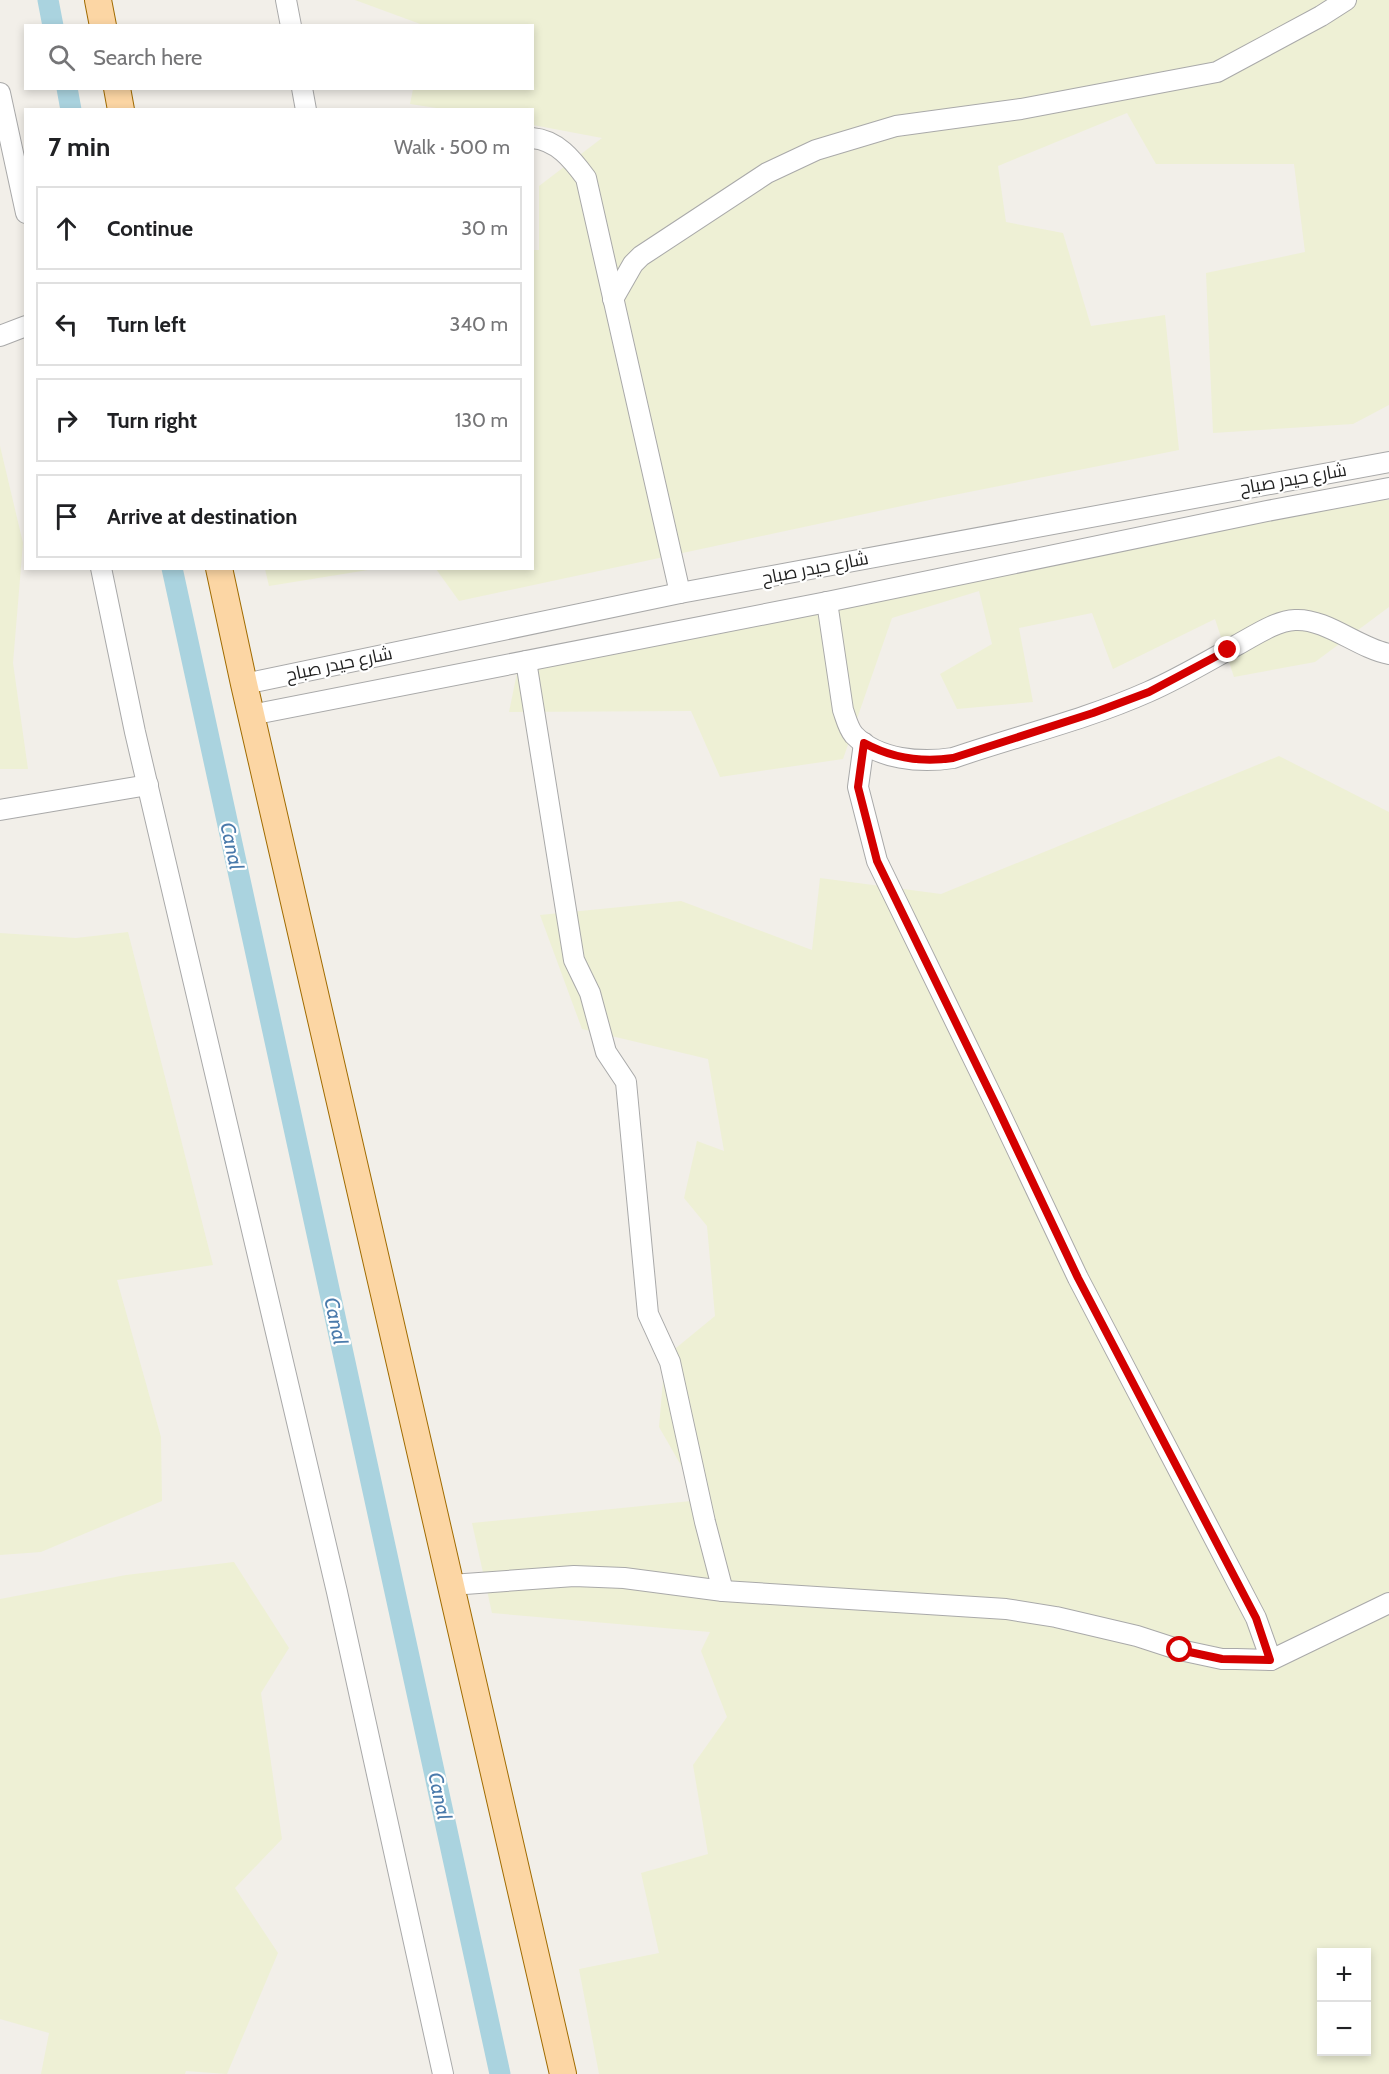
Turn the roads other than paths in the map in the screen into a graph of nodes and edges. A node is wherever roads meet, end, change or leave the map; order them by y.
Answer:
1 (98, 0) edge
2 (286, 0) edge
3 (1346, 0) edge
4 (103, 24) edge
5 (291, 24) edge
6 (117, 90) edge
7 (302, 90) edge
8 (0, 93) edge
9 (121, 108) edge
10 (306, 108) edge
11 (534, 138) edge
12 (24, 204) edge
13 (613, 299) junction
14 (24, 327) edge
15 (0, 336) edge
16 (1389, 462) edge
17 (1389, 488) edge
18 (101, 570) edge
19 (219, 570) edge
20 (680, 593) junction
21 (827, 602) junction
22 (1389, 654) edge
23 (526, 661) junction
24 (244, 684) junction
25 (251, 715) junction
26 (864, 743) junction
27 (148, 786) junction
28 (0, 810) edge
29 (451, 1585) junction
30 (723, 1591) junction
31 (1389, 1603) edge
32 (1270, 1660) junction
33 (443, 2074) edge
34 (563, 2074) edge

1 - 4 main road
2 - 5 street
3 - 13 street
6 - 9 main road
7 - 10 street
8 - 12 street
11 - 13 street
13 - 20 street
14 - 15 street
16 - 20 street, شارع حيدر صباح
17 - 21 street
18 - 27 street
19 - 24 main road
20 - 24 street, شارع حيدر صباح
21 - 23 street
21 - 26 street
22 - 26 street
23 - 25 street
23 - 30 street
24 - 25 main road
25 - 29 main road
26 - 32 street
27 - 28 street
27 - 33 street
29 - 30 street
29 - 34 main road
30 - 32 street
31 - 32 street

